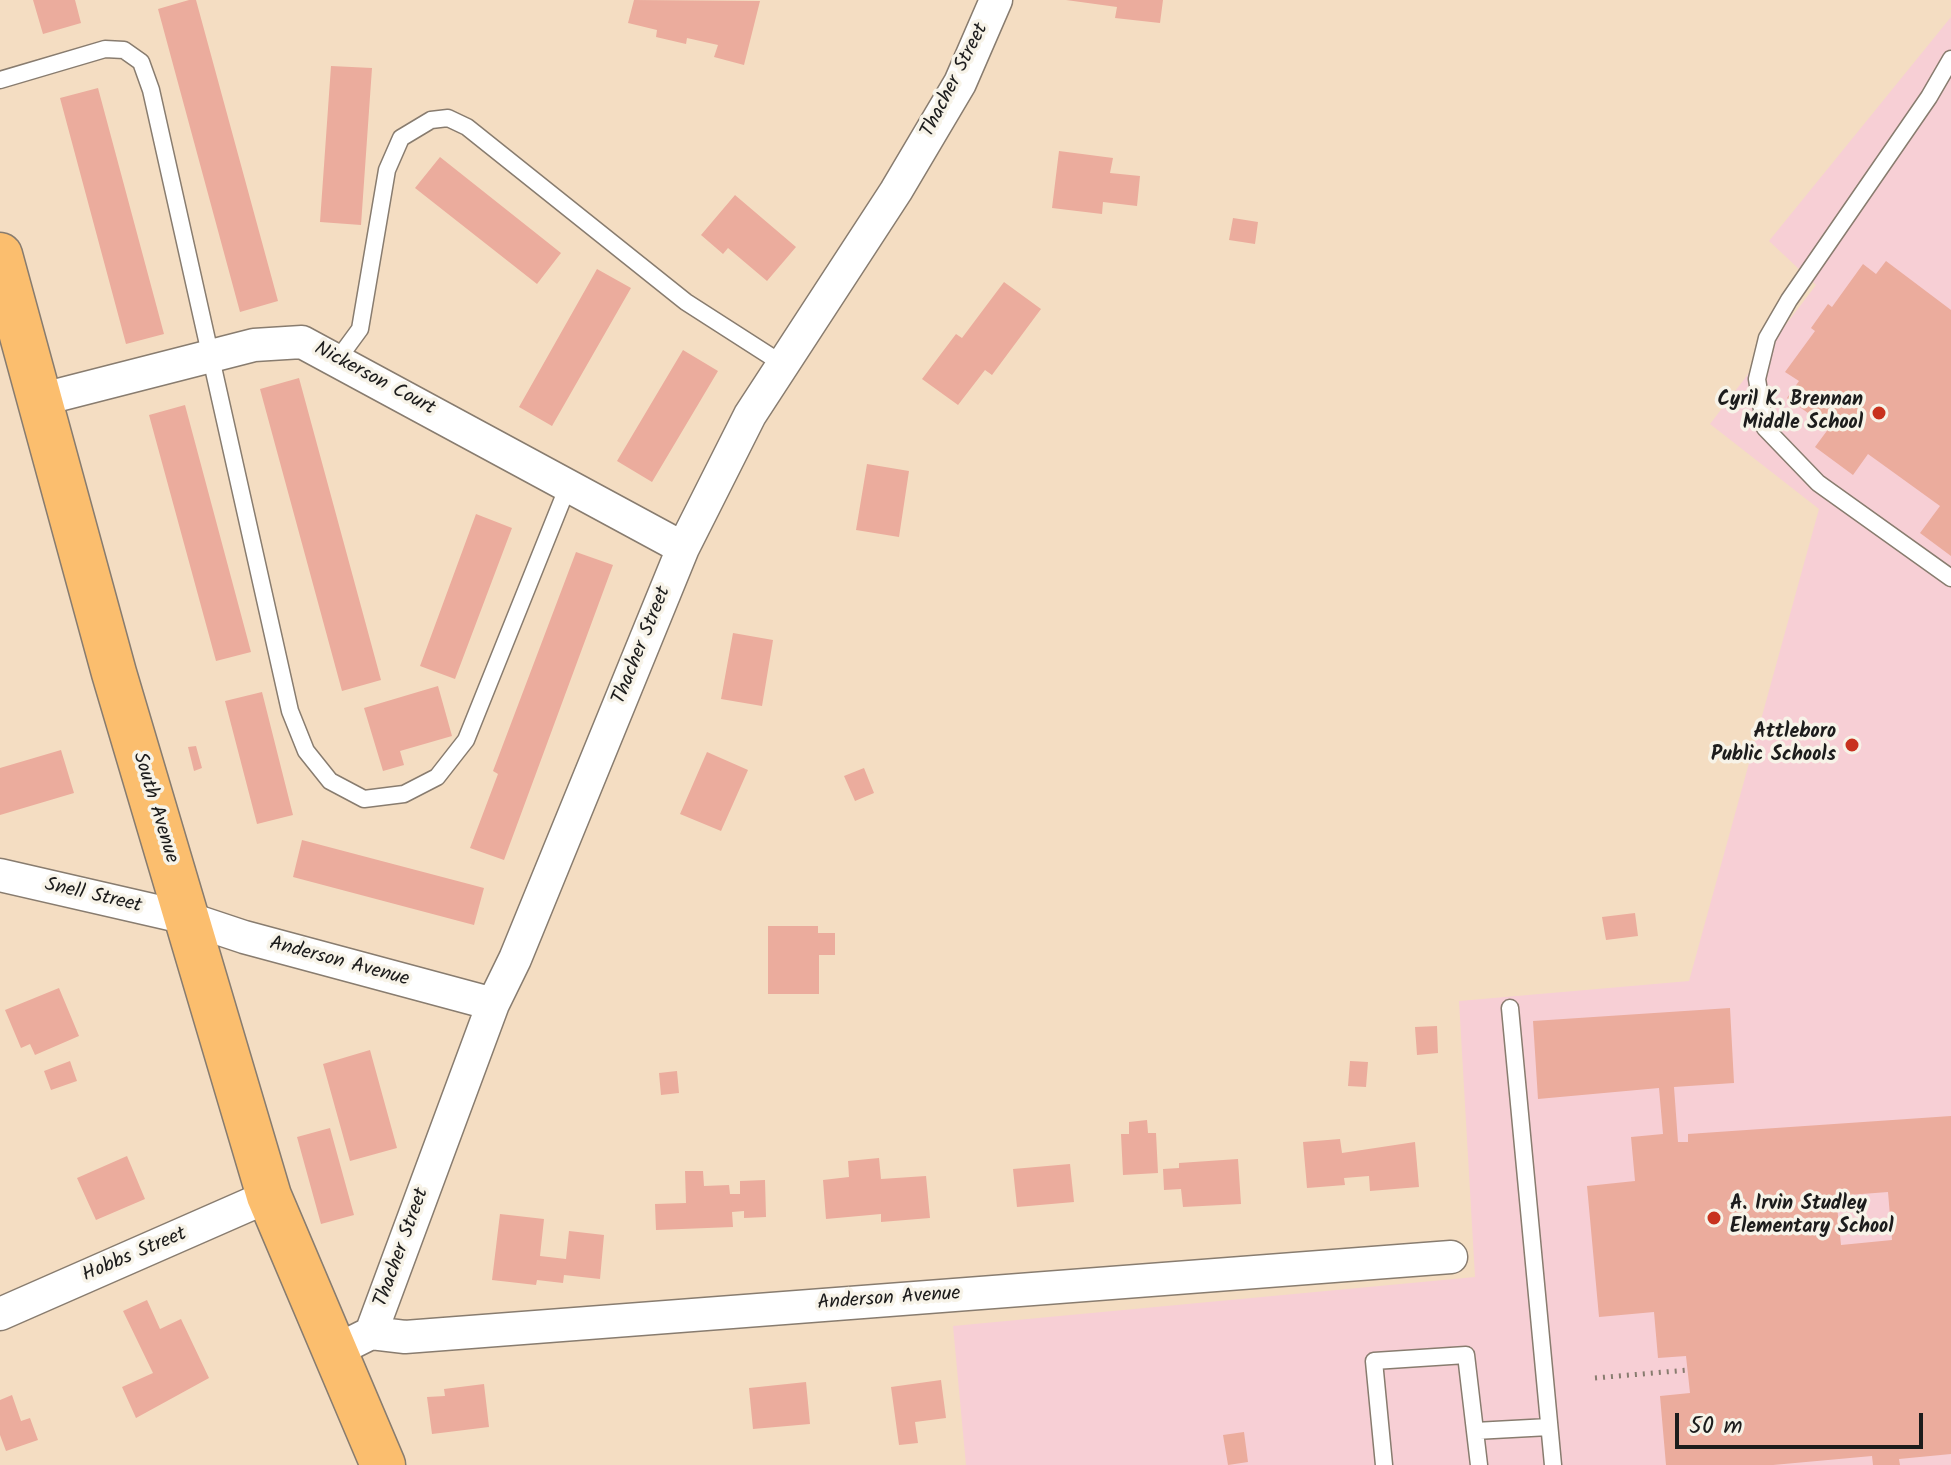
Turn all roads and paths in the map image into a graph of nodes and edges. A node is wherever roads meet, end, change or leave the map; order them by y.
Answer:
1 (996, 0) edge
2 (1951, 59) edge
3 (0, 80) edge
4 (0, 255) edge
5 (211, 358) junction
6 (338, 359) junction
7 (781, 363) junction
8 (39, 400) junction
9 (568, 486) junction
10 (683, 548) junction
11 (1951, 578) edge
12 (0, 875) edge
13 (187, 918) junction
14 (493, 1004) junction
15 (1510, 1008) dead end
16 (269, 1196) junction
17 (1451, 1257) dead end
18 (0, 1314) edge
19 (371, 1333) junction
20 (333, 1352) junction
21 (1688, 1370) dead end
22 (1595, 1378) dead end
23 (1549, 1427) junction
24 (1475, 1431) junction
25 (383, 1465) edge
26 (1384, 1465) edge
27 (1479, 1465) edge
28 (1553, 1465) edge

1 - 7 street, Thacher Street
2 - 11 lane
3 - 5 lane
4 - 8 highway, South Avenue
5 - 6 street, Nickerson Court
5 - 8 street, Nickerson Court
5 - 9 lane
6 - 7 lane
6 - 9 street, Nickerson Court
7 - 10 street, Thacher Street
8 - 13 highway, South Avenue
9 - 10 street, Nickerson Court
10 - 14 street, Thacher Street
12 - 13 street, Snell Street
13 - 14 street, Anderson Avenue
13 - 16 highway, South Avenue
14 - 19 street, Thacher Street
15 - 23 lane
16 - 18 street, Hobbs Street
16 - 20 highway, South Avenue
17 - 19 street, Anderson Avenue
19 - 20 street
20 - 25 highway
21 - 22 path
23 - 24 lane
23 - 28 lane
24 - 26 lane
24 - 27 lane

